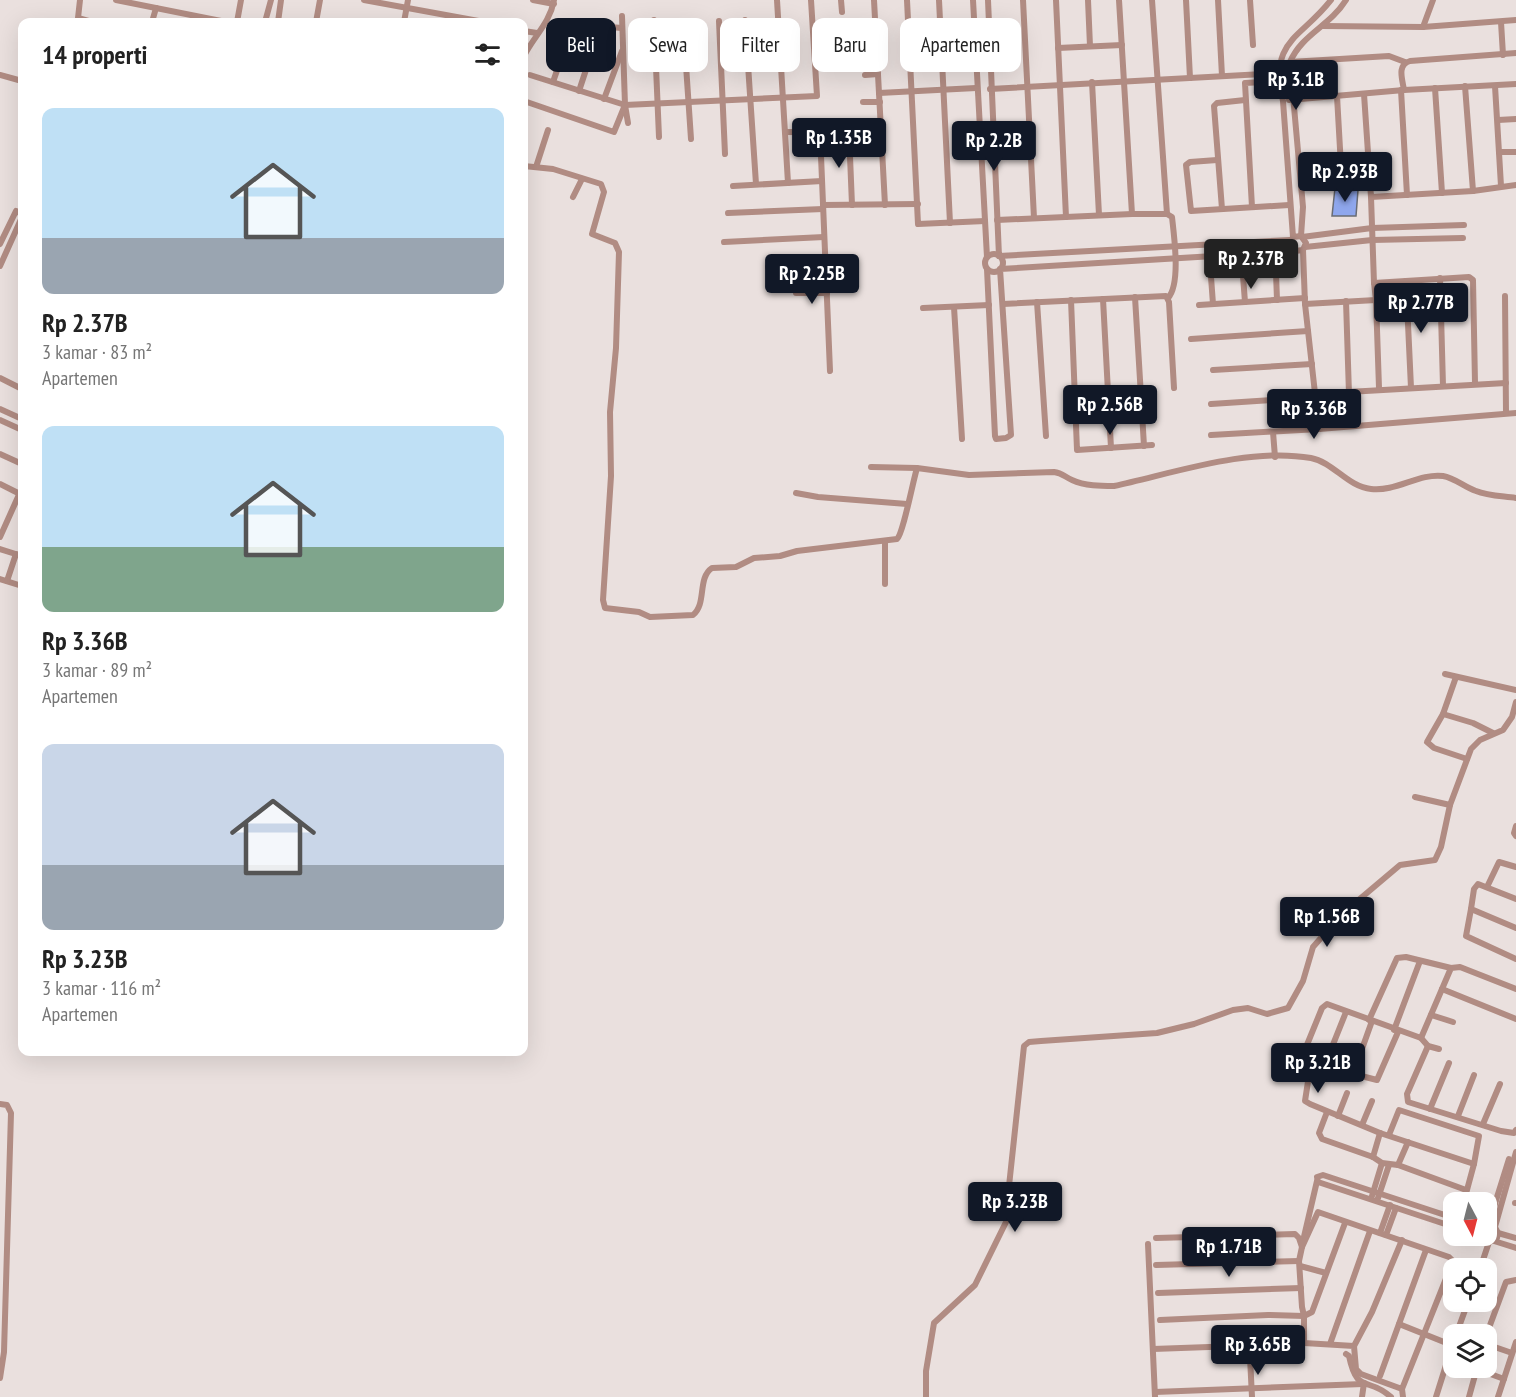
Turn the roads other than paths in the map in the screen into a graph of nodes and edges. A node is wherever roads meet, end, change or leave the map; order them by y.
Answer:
1 (80, 0) edge
2 (116, 0) edge
3 (241, 0) edge
4 (271, 0) edge
5 (281, 0) edge
6 (320, 0) edge
7 (364, 0) edge
8 (408, 0) edge
9 (532, 0) edge
10 (777, 0) edge
11 (811, 0) edge
12 (841, 0) edge
13 (874, 0) edge
14 (907, 0) edge
15 (939, 0) edge
16 (973, 0) edge
17 (987, 0) edge
18 (1023, 0) edge
19 (1056, 0) edge
20 (1088, 0) edge
21 (1119, 0) edge
22 (1152, 0) edge
23 (1186, 0) edge
24 (1218, 0) edge
25 (1250, 0) edge
26 (1331, 0) edge
27 (1346, 0) edge
28 (1433, 0) edge
29 (554, 2) edge
30 (156, 8) junction
31 (406, 8) junction
32 (842, 12) dead end
33 (183, 14) junction
34 (622, 16) dead end
35 (78, 18) edge
36 (153, 18) edge
37 (182, 18) edge
38 (197, 18) edge
39 (238, 18) edge
40 (266, 18) edge
41 (279, 18) edge
42 (317, 18) edge
43 (405, 18) edge
44 (462, 18) edge
45 (875, 18) edge
46 (1516, 20) edge
47 (719, 21) dead end
48 (1501, 22) junction
49 (1323, 26) junction
50 (1423, 27) junction
51 (616, 28) edge
52 (622, 28) junction
53 (528, 32) edge
54 (537, 33) junction
55 (1122, 45) junction
56 (1253, 45) dead end
57 (1090, 46) junction
58 (623, 48) junction
59 (1058, 48) junction
60 (528, 49) edge
61 (1516, 53) edge
62 (1503, 55) junction
63 (1290, 62) junction
64 (1405, 62) junction
65 (556, 72) edge
66 (585, 72) edge
67 (656, 72) edge
68 (686, 72) edge
69 (750, 72) edge
70 (1280, 73) junction
71 (878, 74) joint
72 (0, 75) edge
73 (530, 75) dead end
74 (866, 75) dead end
75 (1222, 76) junction
76 (1190, 78) junction
77 (1157, 79) junction
78 (18, 80) edge
79 (1124, 81) junction
80 (1278, 81) junction
81 (553, 82) junction
82 (1092, 82) junction
83 (1059, 84) junction
84 (1516, 84) edge
85 (1028, 86) junction
86 (1465, 86) junction
87 (1495, 86) junction
88 (976, 88) junction
89 (1435, 88) junction
90 (990, 89) junction
91 (945, 90) junction
92 (1402, 90) junction
93 (579, 91) junction
94 (913, 91) junction
95 (879, 93) junction
96 (1364, 94) junction
97 (1337, 96) junction
98 (783, 98) junction
99 (604, 99) junction
100 (752, 99) junction
101 (1245, 100) junction
102 (1293, 100) junction
103 (1283, 101) junction
104 (528, 102) edge
105 (722, 102) junction
106 (863, 102) dead end
107 (880, 102) junction
108 (688, 103) junction
109 (657, 104) junction
110 (625, 105) junction
111 (1516, 119) edge
112 (1498, 120) junction
113 (628, 123) dead end
114 (548, 130) dead end
115 (785, 132) junction
116 (820, 132) junction
117 (849, 132) junction
118 (882, 133) junction
119 (659, 136) dead end
120 (691, 139) dead end
121 (1499, 152) junction
122 (1516, 152) edge
123 (724, 154) dead end
124 (1218, 160) junction
125 (528, 166) edge
126 (536, 167) junction
127 (582, 179) junction
128 (822, 181) junction
129 (1370, 182) junction
130 (789, 183) junction
131 (756, 184) junction
132 (1516, 185) edge
133 (733, 186) dead end
134 (1501, 186) junction
135 (1473, 191) junction
136 (1442, 193) junction
137 (1407, 195) junction
138 (573, 197) dead end
139 (1371, 197) junction
140 (918, 204) junction
141 (852, 205) junction
142 (885, 205) junction
143 (1289, 205) junction
144 (823, 207) junction
145 (1252, 207) junction
146 (984, 208) junction
147 (996, 208) junction
148 (1222, 209) junction
149 (18, 213) edge
150 (728, 213) dead end
151 (1132, 214) junction
152 (1167, 214) junction
153 (1099, 215) junction
154 (1066, 217) junction
155 (1034, 218) junction
156 (997, 220) junction
157 (985, 221) junction
158 (950, 223) junction
159 (18, 225) edge
160 (1464, 225) dead end
161 (1372, 228) junction
162 (1347, 231) junction
163 (1301, 236) junction
164 (824, 237) junction
165 (1291, 238) junction
166 (1463, 238) dead end
167 (1372, 240) junction
168 (724, 242) dead end
169 (1348, 242) junction
170 (0, 244) edge
171 (1174, 246) junction
172 (1304, 248) junction
173 (1295, 251) junction
174 (1064, 253) junction
175 (999, 256) junction
176 (987, 257) junction
177 (1179, 257) junction
178 (825, 265) junction
179 (0, 266) edge
180 (768, 267) dead end
181 (1064, 267) junction
182 (987, 269) junction
183 (1000, 269) junction
184 (1276, 273) dead end
185 (1243, 276) dead end
186 (1211, 278) dead end
187 (1440, 278) junction
188 (1406, 281) junction
189 (1374, 283) junction
190 (796, 293) dead end
191 (827, 293) junction
192 (1505, 296) dead end
193 (1135, 297) junction
194 (1168, 298) junction
195 (1103, 299) junction
196 (1071, 300) junction
197 (1277, 300) junction
198 (1376, 300) junction
199 (1305, 301) junction
200 (1346, 301) junction
201 (1037, 302) junction
202 (1245, 302) junction
203 (1003, 304) junction
204 (1213, 304) junction
205 (989, 305) junction
206 (1199, 305) dead end
207 (954, 307) junction
208 (923, 308) dead end
209 (1308, 331) junction
210 (1191, 339) dead end
211 (1312, 364) junction
212 (1213, 370) dead end
213 (830, 371) dead end
214 (0, 378) edge
215 (1475, 383) junction
216 (1506, 383) junction
217 (1443, 386) junction
218 (18, 387) edge
219 (1174, 388) dead end
220 (1379, 388) junction
221 (1411, 388) junction
222 (1348, 392) junction
223 (1316, 397) junction
224 (1210, 404) dead end
225 (0, 409) edge
226 (1506, 413) junction
227 (1516, 413) edge
228 (18, 417) edge
229 (0, 420) edge
230 (1350, 425) junction
231 (18, 428) edge
232 (1319, 429) junction
233 (1273, 432) junction
234 (1211, 435) dead end
235 (1046, 436) dead end
236 (962, 439) dead end
237 (1144, 446) junction
238 (1152, 446) dead end
239 (1112, 448) junction
240 (0, 454) edge
241 (1275, 457) junction
242 (18, 462) edge
243 (871, 466) dead end
244 (917, 468) junction
245 (0, 484) edge
246 (18, 490) edge
247 (796, 493) dead end
248 (18, 498) edge
249 (1516, 498) edge
250 (907, 504) junction
251 (0, 516) edge
252 (8, 520) junction
253 (0, 537) edge
254 (885, 542) junction
255 (0, 549) edge
256 (18, 555) edge
257 (18, 557) edge
258 (3, 580) edge
259 (885, 584) dead end
260 (18, 585) edge
261 (1445, 674) dead end
262 (1456, 677) junction
263 (1516, 690) edge
264 (1516, 702) edge
265 (1443, 714) junction
266 (1493, 733) junction
267 (1467, 759) junction
268 (1415, 797) dead end
269 (1450, 805) junction
270 (1516, 826) edge
271 (1516, 836) edge
272 (1516, 867) edge
273 (1486, 887) junction
274 (1516, 899) edge
275 (1472, 909) junction
276 (1516, 928) edge
277 (1516, 959) edge
278 (1420, 961) junction
279 (1451, 968) junction
280 (1442, 989) junction
281 (1516, 989) edge
282 (1346, 1012) junction
283 (1431, 1016) junction
284 (1516, 1019) edge
285 (1370, 1020) junction
286 (1453, 1022) dead end
287 (1396, 1031) junction
288 (1421, 1038) junction
289 (1428, 1046) junction
290 (1439, 1049) dead end
291 (1302, 1057) dead end
292 (1328, 1057) dead end
293 (1449, 1063) dead end
294 (1338, 1070) dead end
295 (1353, 1074) junction
296 (1309, 1075) dead end
297 (1474, 1075) dead end
298 (1500, 1084) dead end
299 (1347, 1093) dead end
300 (1372, 1101) dead end
301 (0, 1104) edge
302 (1430, 1109) junction
303 (1327, 1112) junction
304 (1338, 1116) junction
305 (1458, 1116) junction
306 (1483, 1124) junction
307 (1362, 1125) junction
308 (1516, 1130) edge
309 (1380, 1133) junction
310 (1389, 1134) junction
311 (1408, 1142) junction
312 (1516, 1152) edge
313 (1373, 1157) junction
314 (1509, 1159) dead end
315 (1385, 1164) junction
316 (1474, 1164) junction
317 (1398, 1165) junction
318 (1466, 1190) joint
319 (1375, 1197) junction
320 (1393, 1206) junction
321 (1497, 1208) edge
322 (1497, 1212) edge
323 (1443, 1215) edge
324 (1345, 1223) junction
325 (1443, 1223) edge
326 (1497, 1230) edge
327 (1370, 1231) junction
328 (1383, 1234) junction
329 (1156, 1238) dead end
330 (1516, 1238) edge
331 (1402, 1240) junction
332 (1497, 1243) edge
333 (1148, 1244) dead end
334 (1302, 1247) junction
335 (1516, 1248) edge
336 (1426, 1250) junction
337 (1299, 1263) junction
338 (1156, 1265) dead end
339 (1326, 1273) junction
340 (1516, 1280) edge
341 (1301, 1288) junction
342 (1158, 1293) dead end
343 (1305, 1316) junction
344 (1160, 1320) dead end
345 (1398, 1324) junction
346 (1490, 1324) edge
347 (1424, 1334) junction
348 (1443, 1341) edge
349 (1516, 1342) edge
350 (1290, 1344) dead end
351 (1330, 1344) junction
352 (1354, 1346) junction
353 (1497, 1348) edge
354 (1153, 1349) junction
355 (1512, 1353) junction
356 (1346, 1354) dead end
357 (1250, 1357) dead end
358 (1508, 1365) junction
359 (1516, 1368) edge
360 (1380, 1376) dead end
361 (1443, 1376) edge
362 (1497, 1376) edge
363 (0, 1378) edge
364 (1474, 1378) edge
365 (1504, 1379) junction
366 (1363, 1384) junction
367 (1252, 1388) junction
368 (1402, 1389) junction
369 (1155, 1395) edge
370 (926, 1397) edge
371 (1252, 1397) edge
372 (1362, 1397) edge
373 (1391, 1397) edge
374 (1403, 1397) edge
375 (1436, 1397) edge
376 (1469, 1397) edge
377 (1498, 1397) edge

1 - 35 street
2 - 30 street
3 - 39 street
4 - 40 street
5 - 41 street
6 - 42 street
7 - 31 street
8 - 31 street
9 - 29 street
10 - 98 street
11 - 98 street
12 - 32 street
13 - 45 street
14 - 94 street
15 - 91 street
16 - 88 street
17 - 90 street
18 - 85 street
19 - 59 street
20 - 57 street
21 - 55 street
22 - 77 street
23 - 76 street
24 - 75 street
25 - 56 street
26 - 70 street
27 - 49 street
28 - 50 street
29 - 54 street
30 - 33 street
30 - 36 street
31 - 43 street
31 - 44 street
33 - 37 street
33 - 38 street
34 - 52 street
46 - 48 street
47 - 105 street
48 - 50 street
48 - 62 street
49 - 50 street
49 - 63 street
51 - 52 street
52 - 58 street
53 - 54 street
54 - 60 street
55 - 57 street
55 - 79 street
57 - 59 street
58 - 99 street
58 - 110 street
59 - 83 street
61 - 62 street
62 - 64 street
63 - 64 street
63 - 102 street
64 - 92 street
65 - 81 street
66 - 93 street
67 - 109 street
68 - 108 street
69 - 100 street
70 - 75 street
70 - 80 street
71 - 74 street
71 - 95 street
72 - 78 street
73 - 81 street
75 - 76 street
76 - 77 street
77 - 79 street
77 - 152 street
79 - 82 street
79 - 151 street
80 - 101 street
80 - 103 street
81 - 93 street
82 - 83 street
82 - 153 street
83 - 85 street
83 - 154 street
84 - 87 street
85 - 90 street
85 - 155 street
86 - 87 street
86 - 89 street
86 - 135 street
87 - 112 street
88 - 91 street
88 - 146 street
89 - 92 street
89 - 136 street
90 - 147 street
91 - 94 street
91 - 158 street
92 - 96 street
92 - 137 street
93 - 99 street
94 - 95 street
94 - 140 street
95 - 107 street
96 - 97 street
96 - 129 street
97 - 102 street
97 - 129 street
98 - 100 street
98 - 115 street
99 - 110 street
100 - 105 street
100 - 131 street
101 - 124 street
101 - 145 street
102 - 103 street
102 - 163 street
103 - 143 street
104 - 110 street
105 - 108 street
105 - 123 street
106 - 107 street
107 - 118 street
108 - 109 street
108 - 120 street
109 - 110 street
109 - 119 street
110 - 113 street
111 - 112 street
112 - 121 street
114 - 126 street
115 - 116 street
115 - 130 street
116 - 117 street
116 - 128 street
117 - 118 street
117 - 141 street
118 - 142 street
121 - 122 street
121 - 134 street
124 - 148 street
124 - 148 street
125 - 126 street
126 - 127 street
127 - 138 street
127 - 254 street
128 - 130 street
128 - 144 street
129 - 139 street
130 - 131 street
131 - 133 street
132 - 134 street
134 - 135 street
135 - 136 street
136 - 137 street
137 - 139 street
139 - 161 street
140 - 142 street
140 - 158 street
141 - 142 street
141 - 144 street
143 - 145 street
143 - 165 street
144 - 150 street
144 - 164 street
145 - 148 street
146 - 147 street
146 - 157 street
147 - 156 street
149 - 170 street
151 - 152 street
151 - 153 street
152 - 171 street
153 - 154 street
154 - 155 street
155 - 156 street
156 - 175 street
157 - 158 street
157 - 176 street
159 - 179 street
160 - 161 street
161 - 162 street
161 - 167 street
162 - 163 street
162 - 169 street
163 - 165 street
163 - 172 street
164 - 168 street
164 - 178 street
165 - 171 street
165 - 173 street
166 - 167 street
167 - 169 street
167 - 189 street
169 - 172 street
171 - 174 street
171 - 177 street
172 - 173 street
172 - 199 street
173 - 177 street
174 - 175 street
174 - 181 street
175 - 176 street
175 - 183 street
176 - 182 street
177 - 181 street
177 - 194 street
178 - 180 street
178 - 191 street
181 - 183 street
182 - 183 street
182 - 205 street
183 - 203 street
184 - 197 street
185 - 202 street
186 - 204 street
187 - 188 street
187 - 215 street
187 - 217 street
188 - 189 street
188 - 221 street
189 - 198 street
190 - 191 street
191 - 213 street
192 - 216 street
193 - 194 street
193 - 195 street
193 - 237 street
194 - 219 street
195 - 196 street
195 - 239 street
196 - 201 street
196 - 239 street
197 - 199 street
197 - 202 street
198 - 200 street
198 - 220 street
199 - 200 street
199 - 209 street
200 - 222 street
201 - 203 street
201 - 235 street
202 - 204 street
203 - 205 street
204 - 206 street
205 - 207 street
207 - 208 street
207 - 236 street
209 - 210 street
209 - 211 street
211 - 212 street
211 - 223 street
214 - 218 street
215 - 216 street
215 - 217 street
216 - 226 street
217 - 221 street
220 - 221 street
220 - 222 street
222 - 230 street
223 - 224 street
223 - 232 street
225 - 228 street
226 - 227 street
226 - 230 street
229 - 231 street
230 - 232 street
232 - 233 street
233 - 234 street
233 - 241 street
237 - 238 street
237 - 239 street
240 - 242 street
241 - 244 street
241 - 249 street
243 - 244 street
244 - 250 street
245 - 246 street
247 - 250 street
248 - 252 street
250 - 254 street
251 - 252 street
252 - 253 street
254 - 259 street
255 - 256 street
257 - 258 street
258 - 260 street
261 - 262 street
262 - 263 street
262 - 265 street
264 - 266 street
265 - 266 street
265 - 267 street
266 - 267 street
267 - 269 street
268 - 269 street
269 - 370 street
270 - 271 street
272 - 273 street
273 - 274 street
273 - 275 street
275 - 276 street
275 - 277 street
278 - 279 street
278 - 285 street
278 - 287 street
279 - 280 street
279 - 281 street
280 - 283 street
280 - 284 street
282 - 285 street
282 - 291 street
282 - 292 street
283 - 286 street
283 - 288 street
285 - 287 street
285 - 295 street
287 - 288 street
287 - 295 street
288 - 289 street
289 - 290 street
289 - 302 street
293 - 302 street
294 - 295 street
296 - 303 street
297 - 305 street
298 - 306 street
299 - 304 street
300 - 307 street
301 - 363 street
302 - 305 street
303 - 304 street
303 - 313 street
304 - 307 street
305 - 306 street
306 - 308 street
307 - 309 street
309 - 310 street
309 - 313 street
310 - 311 street
310 - 316 street
311 - 316 street
311 - 317 street
312 - 322 street
313 - 315 street
314 - 321 street
315 - 317 street
315 - 319 street
316 - 318 street
317 - 318 street
319 - 320 street
319 - 323 street
319 - 334 street
320 - 325 street
320 - 328 street
324 - 327 street
324 - 334 street
324 - 339 street
326 - 330 street
327 - 328 street
327 - 351 street
328 - 331 street
329 - 334 street
331 - 336 street
331 - 352 street
332 - 335 street
333 - 354 street
334 - 337 street
336 - 345 street
336 - 347 street
337 - 338 street
337 - 339 street
337 - 341 street
339 - 343 street
340 - 346 street
341 - 342 street
341 - 343 street
343 - 344 street
343 - 351 street
345 - 347 street
345 - 360 street
347 - 348 street
347 - 368 street
349 - 355 street
350 - 354 street
351 - 352 street
352 - 368 street
353 - 355 street
354 - 369 street
355 - 358 street
356 - 366 street
357 - 367 street
358 - 359 street
358 - 365 street
361 - 375 street
362 - 365 street
364 - 376 street
365 - 377 street
366 - 367 street
366 - 372 street
366 - 373 street
367 - 369 street
367 - 371 street
368 - 374 street

